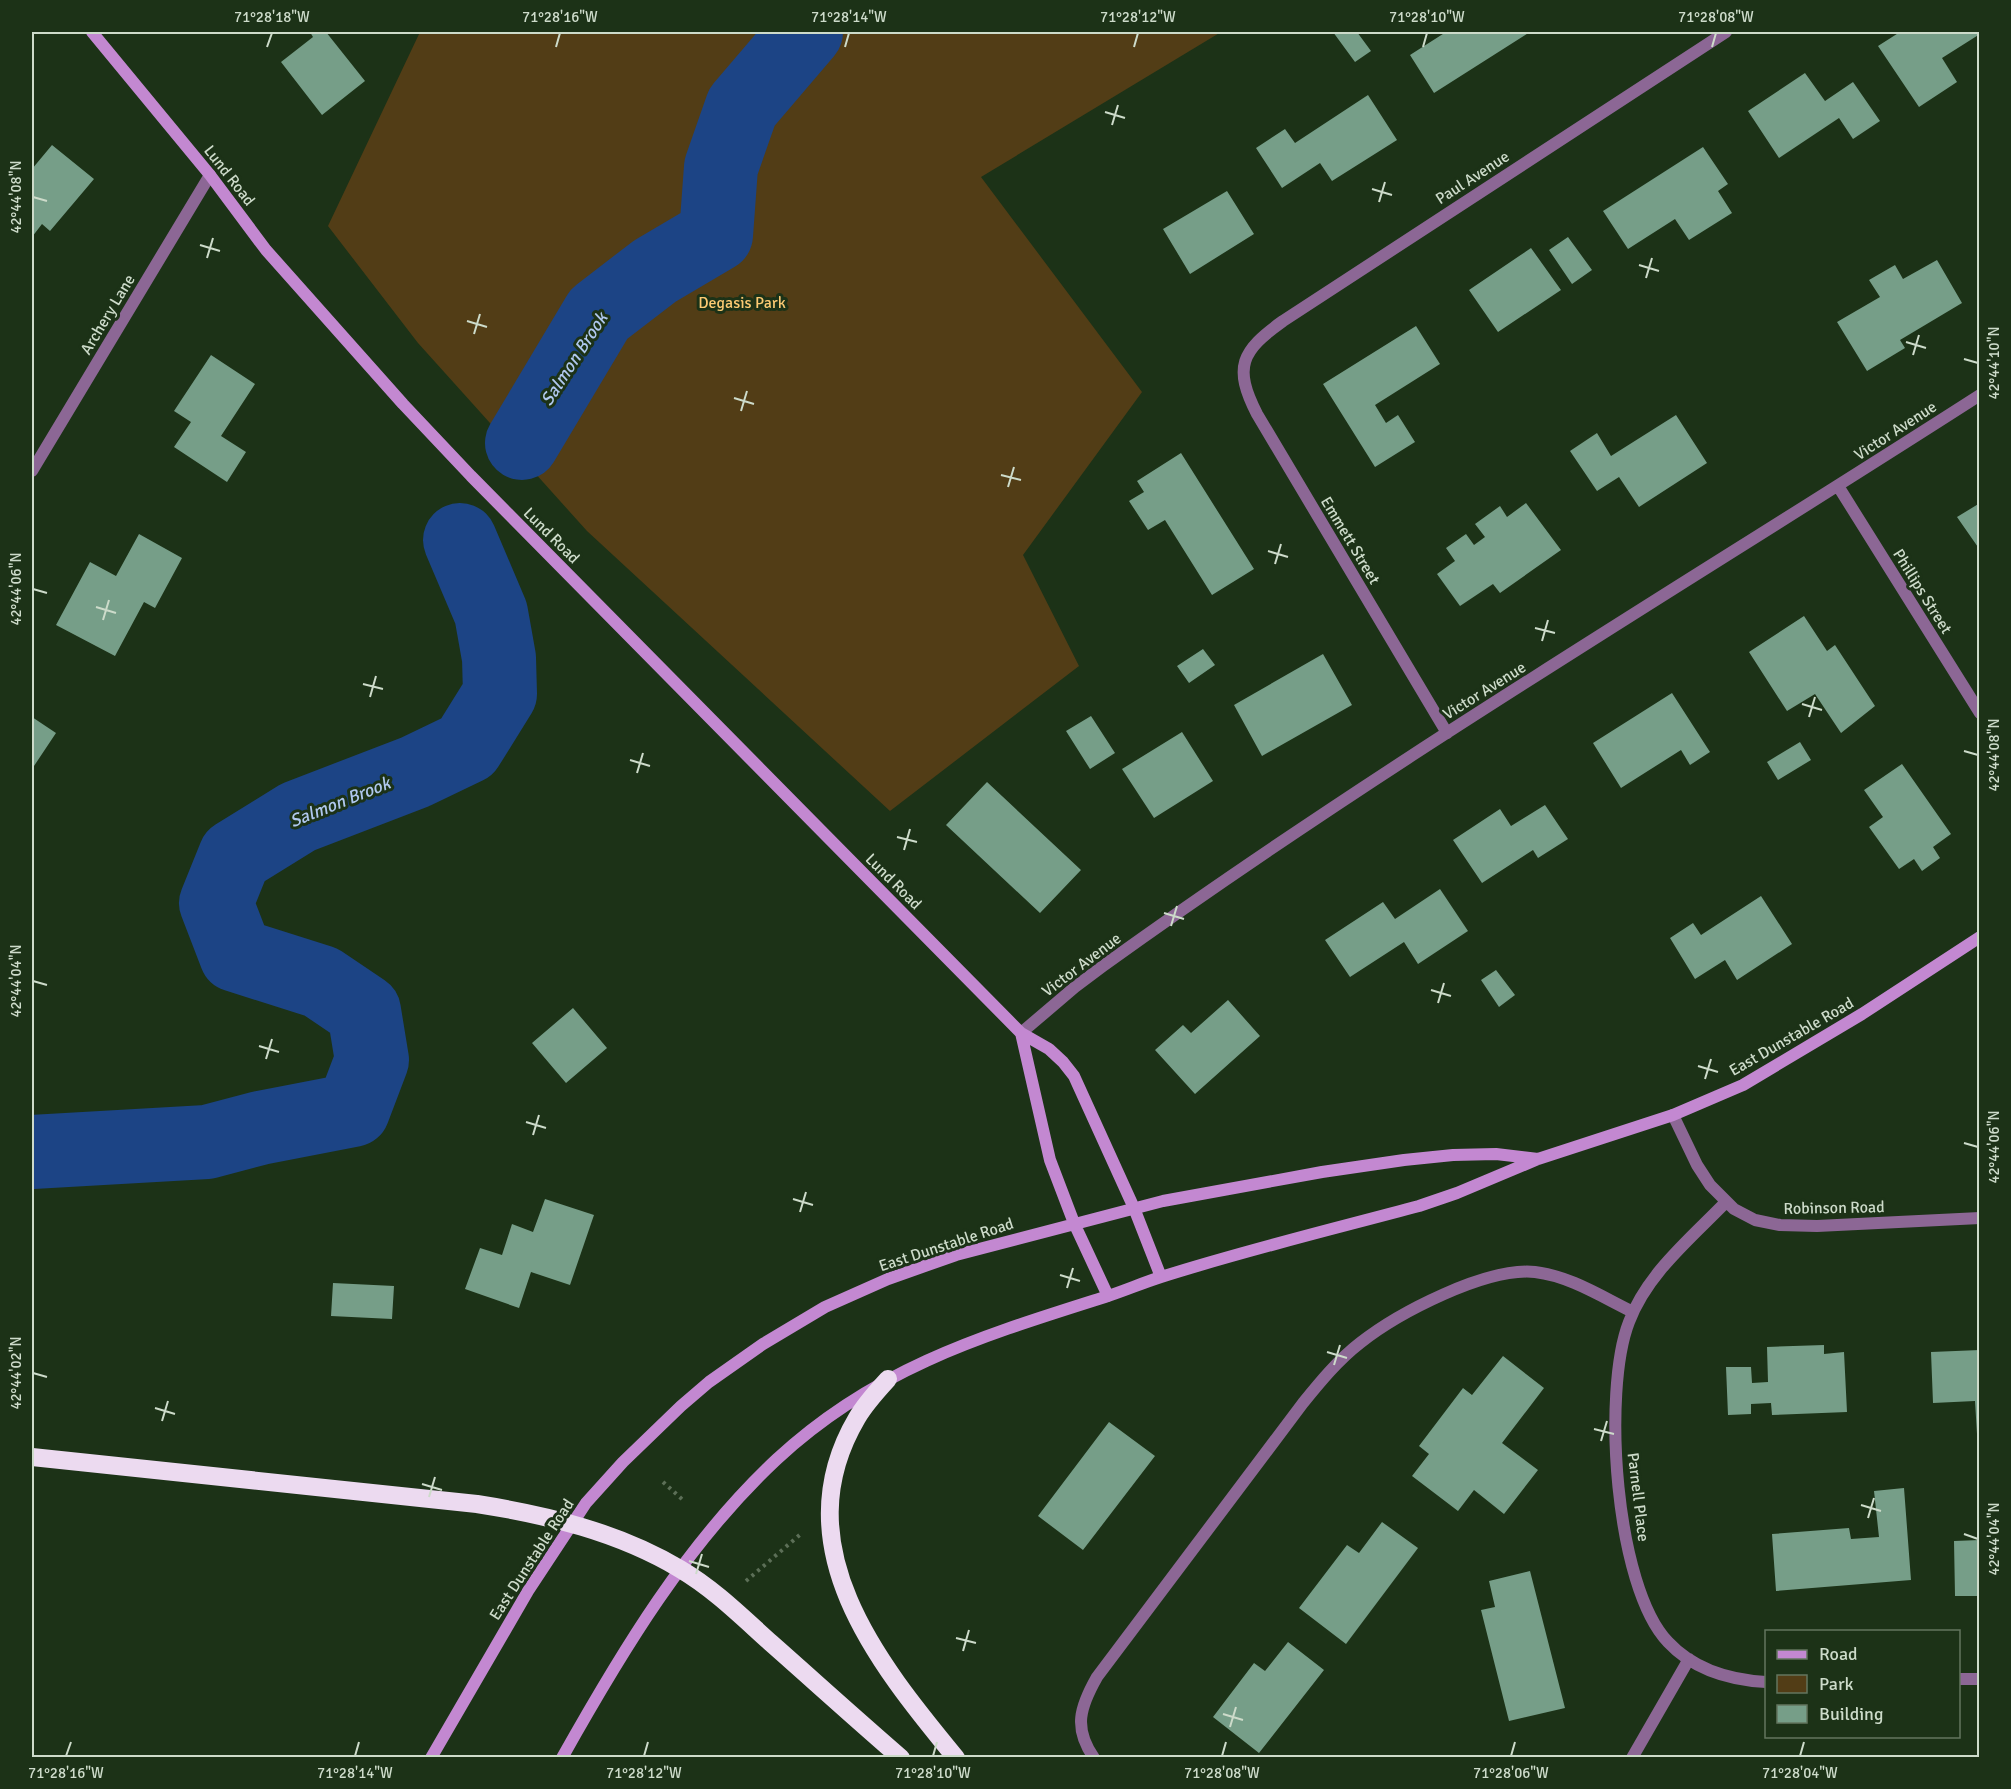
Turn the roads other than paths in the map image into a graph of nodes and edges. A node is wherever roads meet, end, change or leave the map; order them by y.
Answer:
1 (92, 32) edge
2 (1726, 32) edge
3 (210, 175) junction
4 (1246, 360) joint
5 (1980, 395) edge
6 (32, 471) edge
7 (1838, 486) junction
8 (1980, 712) edge
9 (1447, 733) junction
10 (1980, 938) edge
11 (1021, 1033) junction
12 (1673, 1115) junction
13 (1538, 1159) junction
14 (1725, 1203) junction
15 (1134, 1208) junction
16 (1980, 1218) edge
17 (1074, 1223) junction
18 (1161, 1277) junction
19 (1108, 1296) junction
20 (1633, 1312) junction
21 (888, 1379) junction
22 (32, 1457) edge
23 (571, 1524) junction
24 (680, 1569) junction
25 (1689, 1659) junction
26 (1960, 1679) edge
27 (1980, 1679) edge
28 (1765, 1682) edge
29 (431, 1758) edge
30 (562, 1758) edge
31 (901, 1758) edge
32 (956, 1758) edge
33 (1094, 1758) edge
34 (1632, 1758) edge

1 - 3 street, Lund Road
2 - 4 street, Paul Avenue
3 - 6 street, Archery Lane
3 - 11 street, Lund Road
4 - 9 street, Emmett Street
5 - 7 street, Victor Avenue
7 - 8 street, Phillips Street
7 - 9 street, Victor Avenue
9 - 11 street, Victor Avenue
10 - 12 street, East Dunstable Road
11 - 15 street, Lund Road
11 - 17 street
12 - 13 street, East Dunstable Road
12 - 14 street, Robinson Road
13 - 15 street, East Dunstable Road
13 - 18 street, East Dunstable Road
14 - 16 street, Robinson Road
14 - 20 street, Parnell Place
15 - 17 street, East Dunstable Road
15 - 18 street, Lund Road
17 - 19 street
17 - 23 street, East Dunstable Road
18 - 19 street, East Dunstable Road
19 - 21 street, East Dunstable Road
20 - 25 street, Parnell Place
20 - 33 street
21 - 24 street, East Dunstable Road
21 - 32 highway
22 - 23 highway
23 - 24 highway
23 - 29 street, East Dunstable Road
24 - 30 street, East Dunstable Road
24 - 31 highway
25 - 28 street, Parnell Place
25 - 34 street
26 - 27 street

